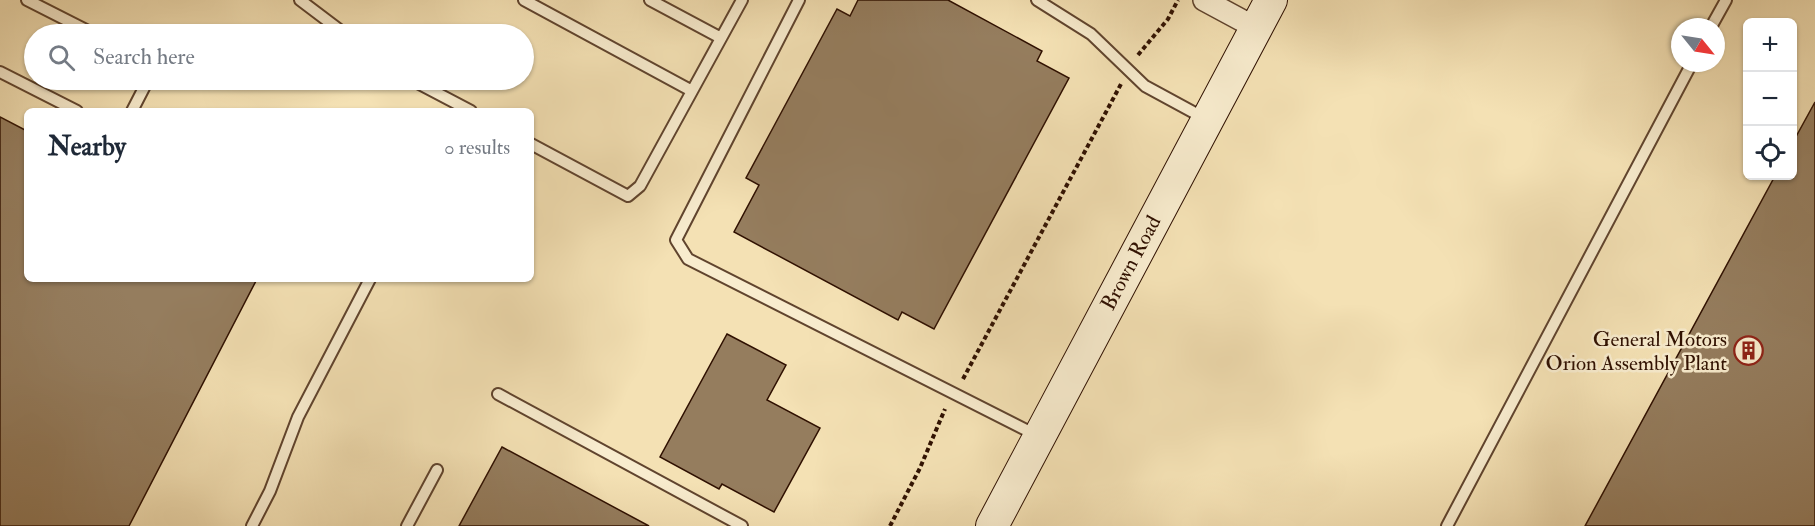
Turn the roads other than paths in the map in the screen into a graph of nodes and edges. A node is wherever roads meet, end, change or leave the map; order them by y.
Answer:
1 (27, 0) edge
2 (300, 0) edge
3 (524, 0) edge
4 (650, 0) edge
5 (742, 0) edge
6 (799, 0) edge
7 (1037, 0) edge
8 (1204, 0) edge
9 (1271, 0) edge
10 (1726, 0) edge
11 (1717, 18) edge
12 (74, 24) edge
13 (332, 24) edge
14 (1256, 28) junction
15 (721, 38) junction
16 (0, 72) edge
17 (1687, 72) edge
18 (24, 84) edge
19 (36, 90) edge
20 (143, 90) edge
21 (431, 90) edge
22 (692, 91) junction
23 (72, 108) edge
24 (134, 108) edge
25 (465, 108) edge
26 (1207, 120) junction
27 (534, 146) edge
28 (368, 282) edge
29 (498, 394) dead end
30 (1039, 436) junction
31 (437, 470) dead end
32 (252, 526) edge
33 (407, 526) edge
34 (742, 526) edge
35 (992, 526) edge
36 (1447, 526) edge

1 - 12 lane
2 - 13 lane
3 - 22 lane
4 - 15 lane
5 - 15 lane
6 - 30 lane
7 - 26 lane
8 - 14 street
9 - 14 main road, Brown Road
10 - 11 lane
14 - 26 main road, Brown Road
15 - 22 lane
16 - 18 lane
17 - 36 lane
19 - 23 lane
20 - 24 lane
21 - 25 lane
22 - 27 lane
26 - 30 main road, Brown Road
28 - 32 lane
29 - 34 lane
30 - 35 main road, Brown Road
31 - 33 lane

